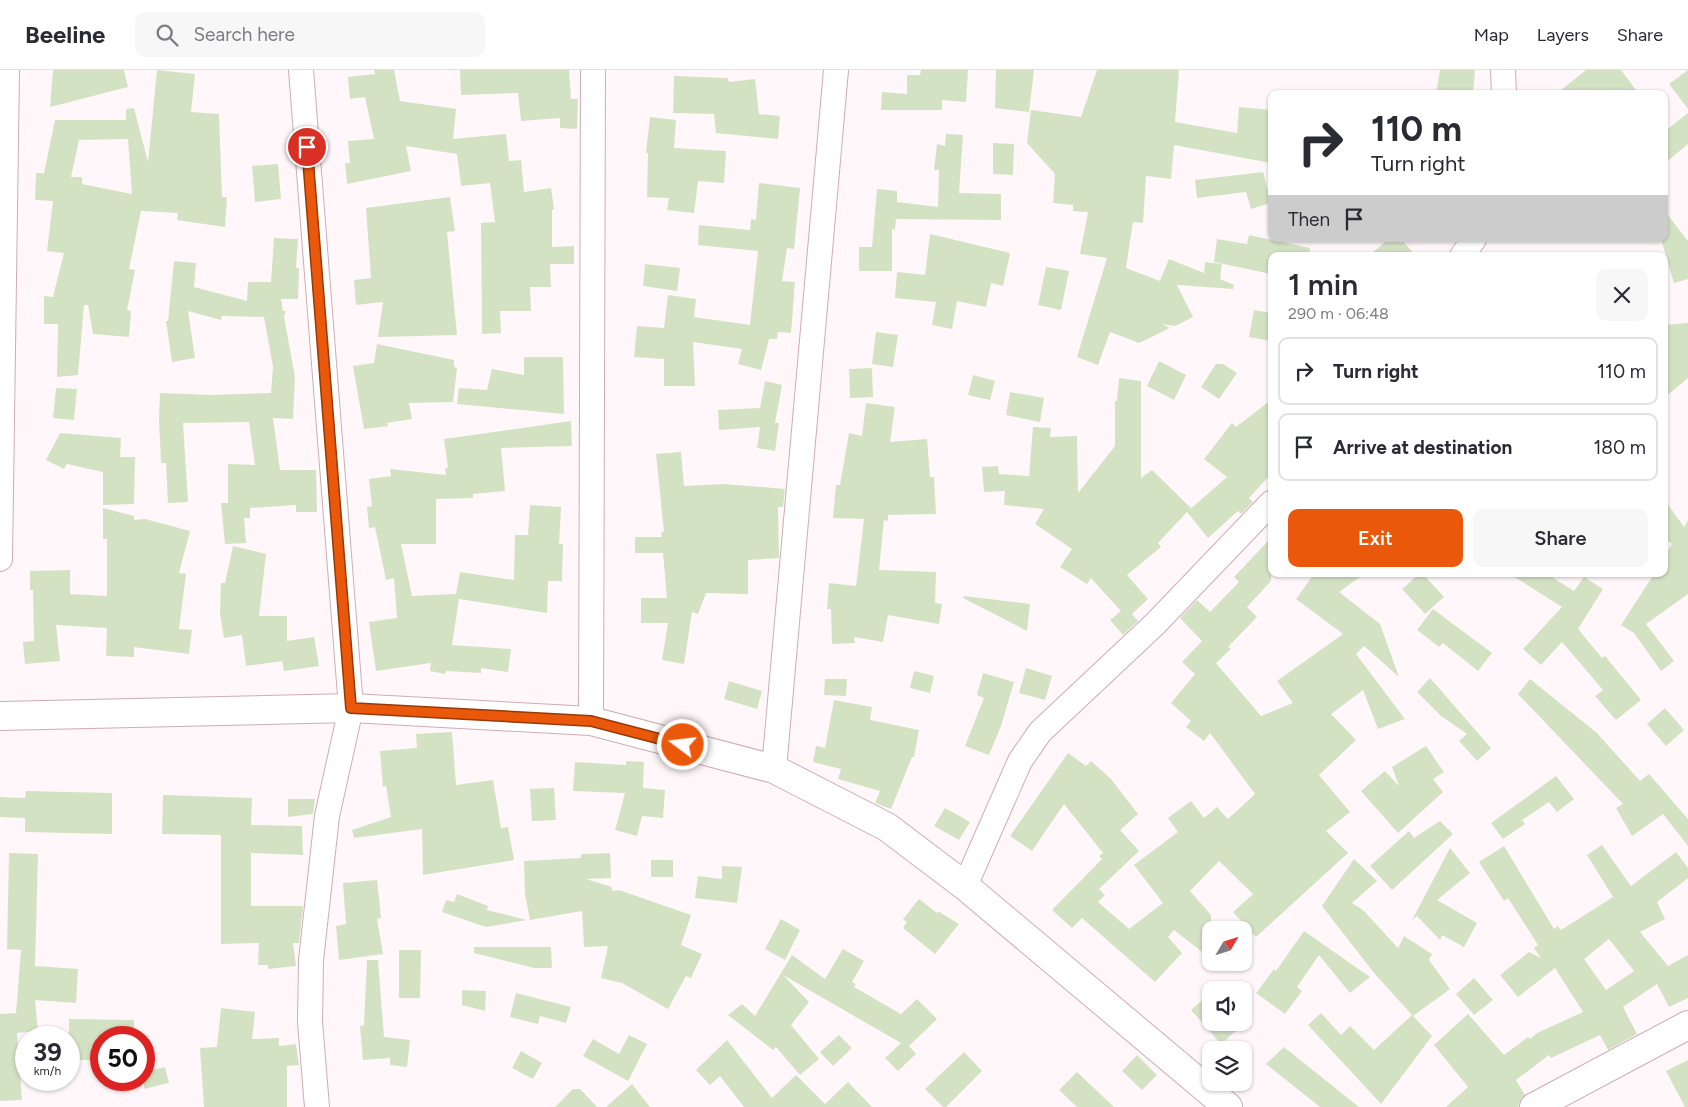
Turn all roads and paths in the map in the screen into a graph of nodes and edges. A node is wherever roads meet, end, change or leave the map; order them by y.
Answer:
1 (7, 70) edge
2 (301, 70) edge
3 (593, 70) edge
4 (836, 70) edge
5 (1503, 70) edge
6 (1504, 90) edge
7 (1268, 505) edge
8 (0, 559) edge
9 (351, 708) junction
10 (0, 716) edge
11 (591, 721) junction
12 (774, 769) junction
13 (965, 886) junction
14 (1688, 1025) edge
15 (317, 1107) edge
16 (1228, 1107) edge
17 (1534, 1107) edge

1 - 8 street
2 - 9 street
3 - 11 street
4 - 12 street
5 - 6 street
7 - 13 street
9 - 10 main road
9 - 11 main road
9 - 15 street
11 - 12 main road
12 - 13 main road
13 - 16 main road
14 - 17 main road

